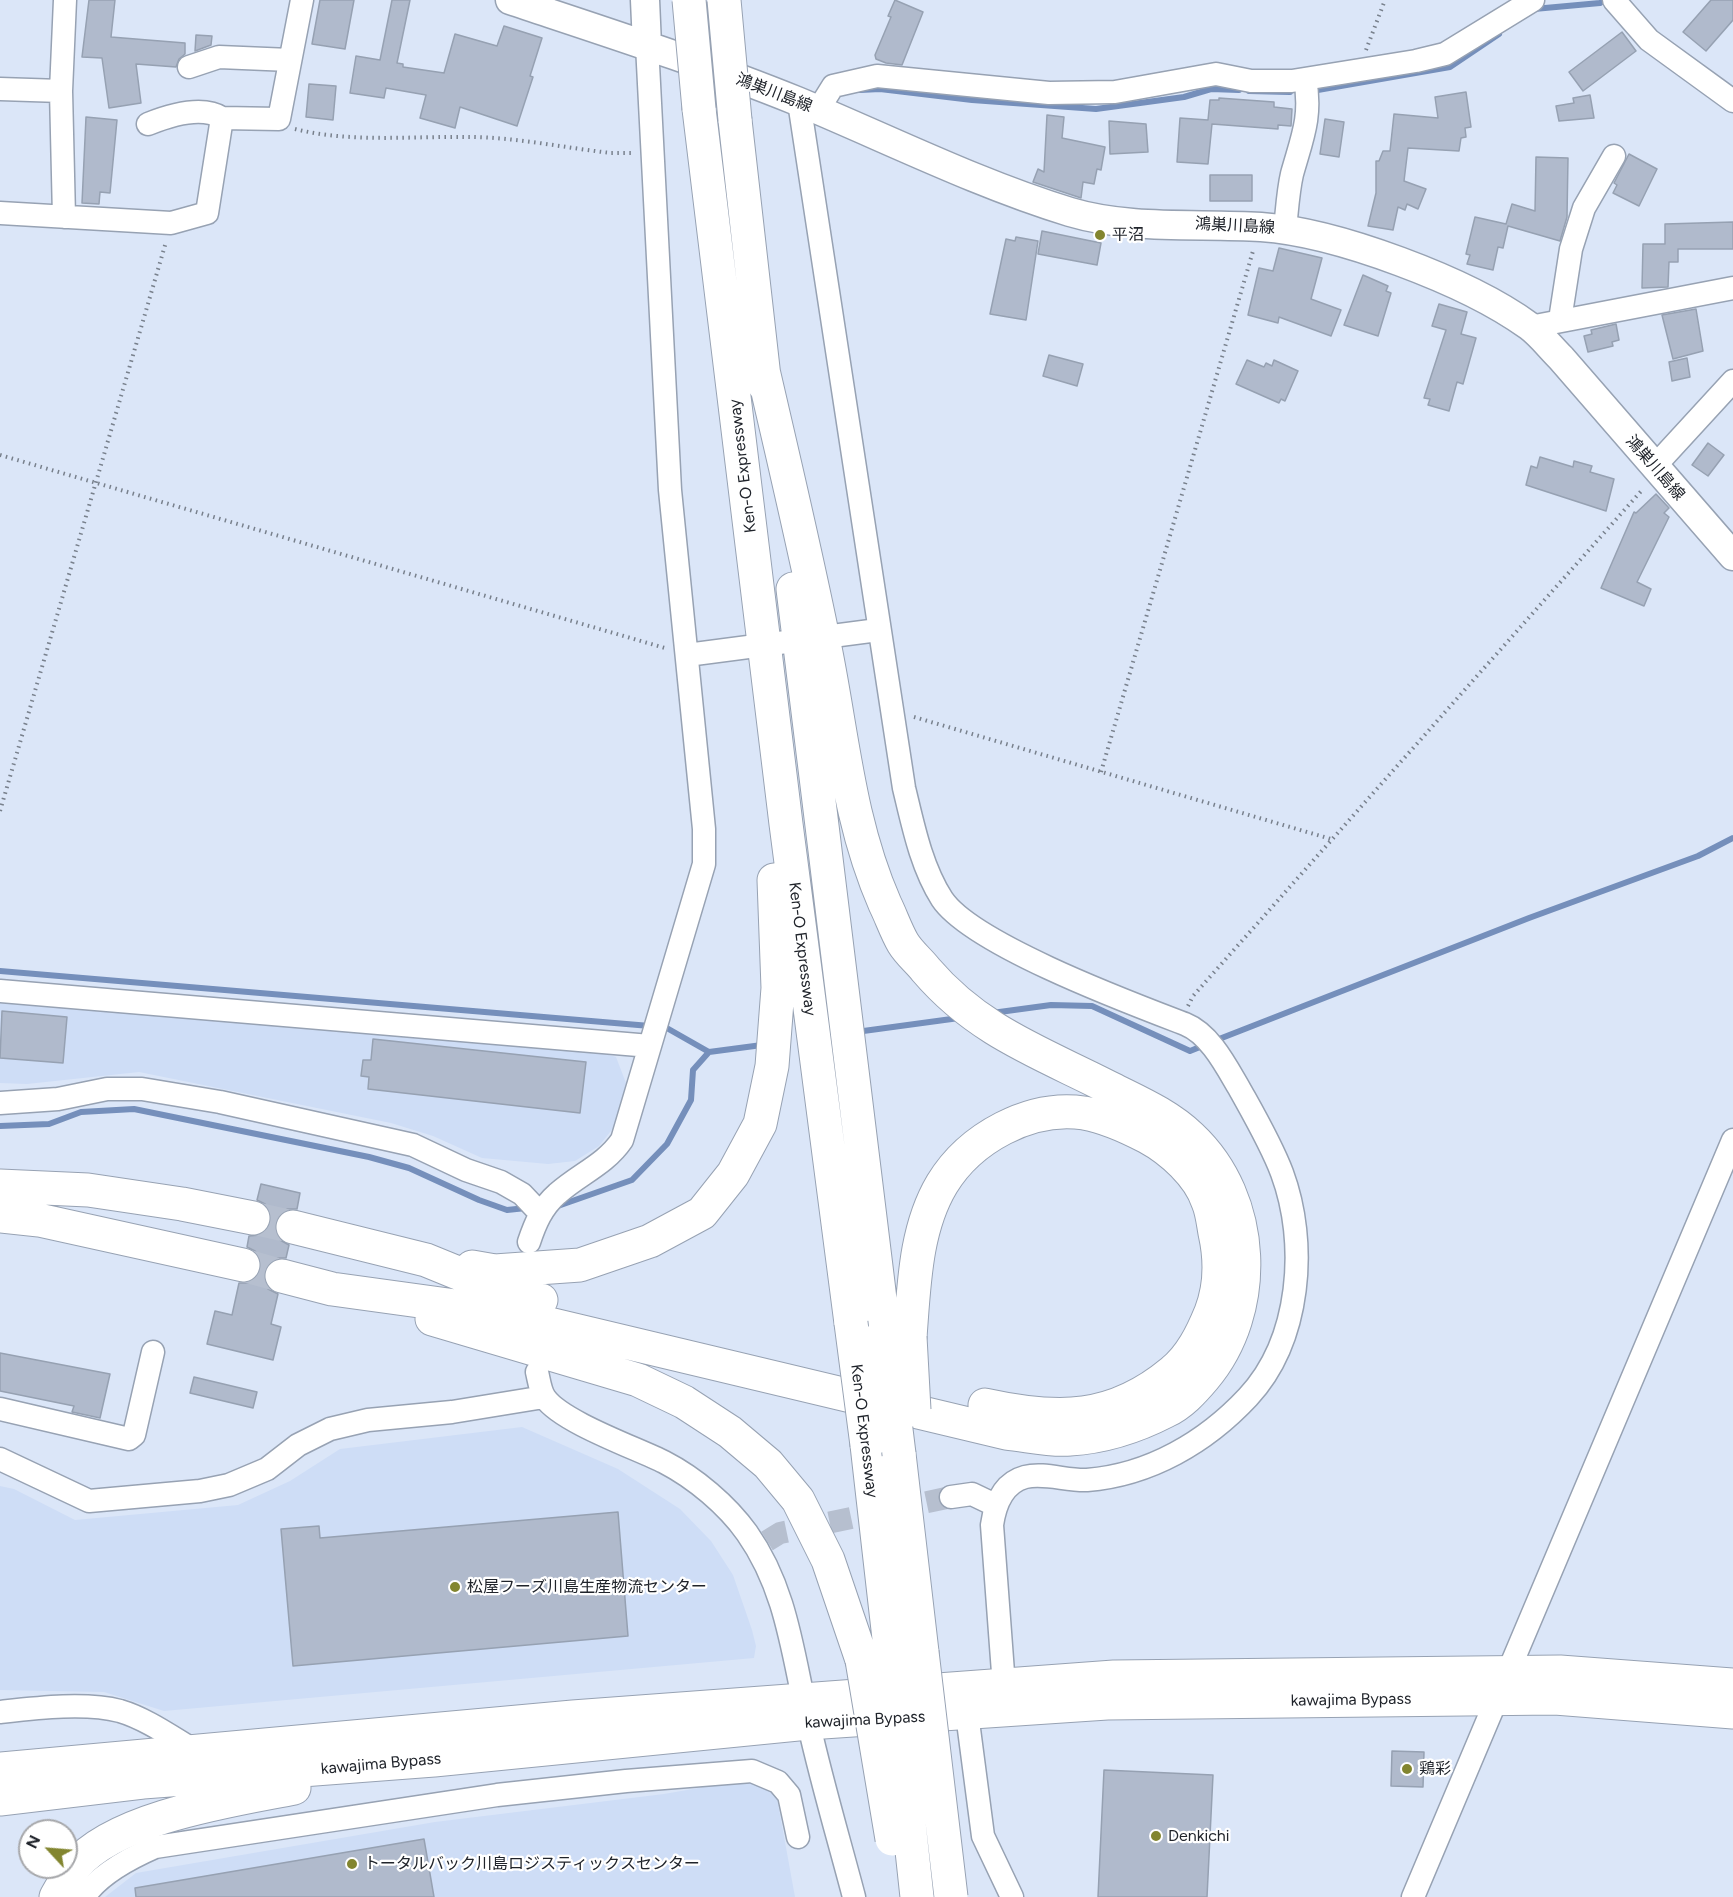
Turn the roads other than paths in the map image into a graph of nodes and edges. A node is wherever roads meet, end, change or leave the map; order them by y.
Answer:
1 (65, 0) edge
2 (302, 0) edge
3 (510, 0) edge
4 (645, 0) edge
5 (689, 0) edge
6 (724, 0) edge
7 (1533, 0) edge
8 (1614, 0) edge
9 (647, 45) junction
10 (290, 60) junction
11 (189, 67) dead end
12 (1306, 86) junction
13 (0, 89) edge
14 (61, 91) junction
15 (1733, 101) edge
16 (809, 106) junction
17 (222, 118) junction
18 (148, 124) dead end
19 (1614, 156) dead end
20 (0, 213) edge
21 (64, 217) junction
22 (1273, 228) junction
23 (1733, 288) edge
24 (1560, 320) junction
25 (1530, 327) junction
26 (1733, 381) edge
27 (1657, 470) junction
28 (1733, 556) edge
29 (878, 630) junction
30 (811, 638) junction
31 (764, 645) junction
32 (687, 655) junction
33 (786, 824) junction
34 (0, 991) edge
35 (651, 1043) junction
36 (0, 1103) edge
37 (1733, 1140) edge
38 (0, 1186) edge
39 (541, 1212) junction
40 (0, 1216) edge
41 (253, 1218) tunnel mouth
42 (293, 1227) tunnel mouth
43 (529, 1242) dead end
44 (426, 1260) junction
45 (243, 1265) tunnel mouth
46 (282, 1276) tunnel mouth
47 (332, 1289) junction
48 (897, 1335) junction
49 (153, 1352) dead end
50 (537, 1372) dead end
51 (544, 1397) junction
52 (0, 1409) edge
53 (0, 1459) edge
54 (951, 1497) tunnel mouth
55 (995, 1505) junction
56 (904, 1655) junction
57 (1733, 1685) edge
58 (1004, 1686) junction
59 (1500, 1686) junction
60 (0, 1712) edge
61 (807, 1712) junction
62 (1733, 1712) edge
63 (968, 1714) junction
64 (0, 1746) edge
65 (197, 1752) junction
66 (113, 1759) junction
67 (434, 1760) junction
68 (0, 1769) edge
69 (0, 1798) edge
70 (798, 1837) dead end
71 (56, 1897) edge
72 (84, 1897) edge
73 (854, 1897) edge
74 (903, 1897) edge
75 (917, 1897) edge
76 (951, 1897) edge
77 (960, 1897) edge
78 (1012, 1897) edge
79 (1413, 1897) edge

1 - 14 street
2 - 10 street
3 - 9 main road, 鴻巣川島線
4 - 9 main road
5 - 31 highway, Ken-O Expressway, bridge
6 - 30 highway, Ken-O Expressway, bridge
7 - 12 street
8 - 15 street
9 - 16 main road, 鴻巣川島線
9 - 32 street
10 - 11 street
10 - 17 street
12 - 16 street
12 - 22 street
13 - 14 street
14 - 21 street
16 - 22 main road, 鴻巣川島線
16 - 29 street
17 - 18 street
17 - 21 street
19 - 24 street
20 - 21 street
22 - 25 main road, 鴻巣川島線
23 - 24 street
24 - 25 street
25 - 27 main road, 鴻巣川島線
26 - 27 street
27 - 28 main road, 鴻巣川島線
29 - 30 street
29 - 55 street
30 - 31 street
30 - 47 highway
30 - 48 highway, Ken-O Expressway
31 - 32 street
31 - 33 highway, Ken-O Expressway
32 - 35 street
33 - 44 highway
33 - 56 highway, Ken-O Expressway, bridge
34 - 35 street
35 - 39 street
36 - 39 street
37 - 59 street
38 - 41 highway
39 - 43 street
40 - 45 highway
42 - 44 highway
44 - 48 highway
46 - 47 highway
47 - 56 highway
48 - 56 highway, bridge
49 - 52 street
50 - 51 street
51 - 53 street
51 - 61 street
54 - 55 street
55 - 58 street
56 - 74 highway, bridge
56 - 75 highway, Ken-O Expressway, bridge
56 - 76 highway, Ken-O Expressway, bridge
56 - 77 highway
57 - 59 highway, kawajima Bypass
58 - 59 highway, kawajima Bypass
58 - 61 highway, kawajima Bypass
59 - 62 highway, kawajima Bypass
59 - 63 highway, kawajima Bypass
59 - 79 street
60 - 65 street
61 - 63 highway, kawajima Bypass
61 - 65 highway, kawajima Bypass
61 - 67 highway, kawajima Bypass
61 - 73 street
63 - 78 street
64 - 66 highway
65 - 66 highway, kawajima Bypass
66 - 68 highway, kawajima Bypass
67 - 69 highway, kawajima Bypass
67 - 71 highway
70 - 72 street

